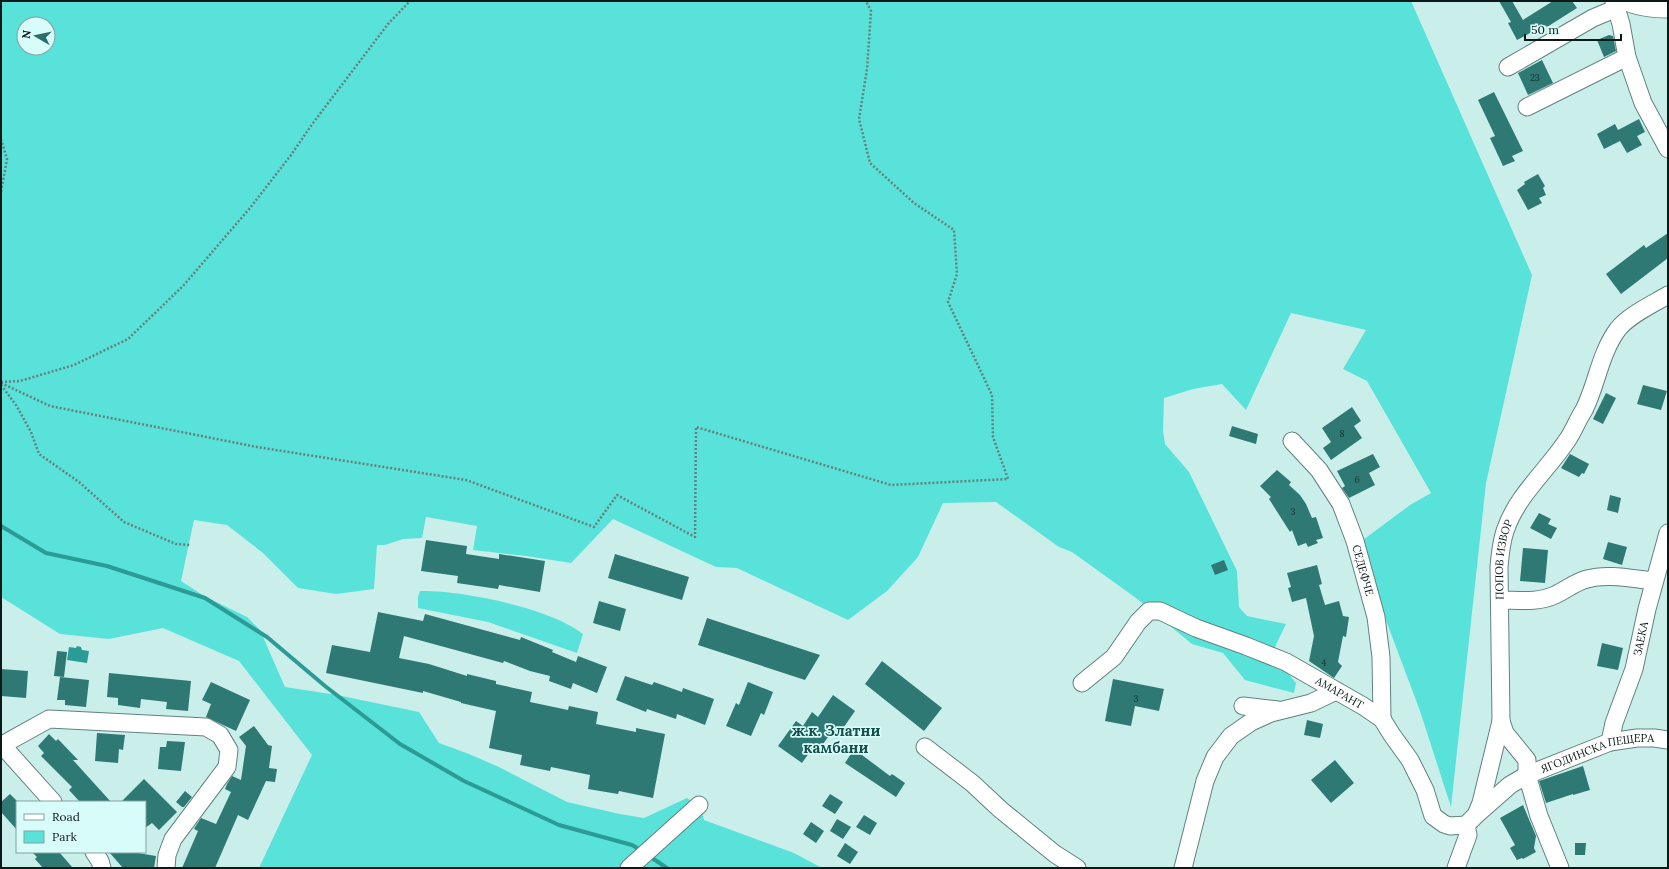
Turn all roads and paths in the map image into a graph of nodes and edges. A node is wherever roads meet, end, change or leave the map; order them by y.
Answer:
1 (410, 1) edge
2 (866, 1) edge
3 (1618, 3) edge
4 (1668, 9) edge
5 (1626, 57) junction
6 (1508, 67) dead end
7 (1527, 107) dead end
8 (1, 139) edge
9 (1668, 149) edge
10 (1, 192) edge
11 (1668, 295) edge
12 (1, 384) edge
13 (1292, 441) dead end
14 (1668, 533) edge
15 (190, 545) dead end
16 (1654, 581) junction
17 (1500, 600) junction
18 (1082, 683) dead end
19 (1336, 691) junction
20 (1243, 706) dead end
21 (1280, 710) junction
22 (1382, 719) junction
23 (1501, 721) junction
24 (1668, 740) edge
25 (1610, 742) junction
26 (1, 744) edge
27 (925, 746) dead end
28 (1527, 775) junction
29 (52, 801) edge
30 (699, 805) dead end
31 (1471, 820) junction
32 (95, 853) edge
33 (102, 868) edge
34 (166, 868) edge
35 (629, 868) edge
36 (1077, 868) edge
37 (1183, 868) edge
38 (1456, 868) edge
39 (1560, 868) edge

1 - 12 path
2 - 12 path
3 - 4 street
3 - 5 street
3 - 6 street
5 - 7 street
5 - 9 street
8 - 10 path
11 - 17 street, ПОПОВ ИЗВОР
12 - 15 path
13 - 22 street, СЕДЕФЧЕ
14 - 16 street, ЗАЕКА
16 - 17 street
16 - 25 street, ЗАЕКА
17 - 23 street, ПОПОВ ИЗВОР
18 - 19 street, АМАРАНТ
19 - 21 street
19 - 22 street, АМАРАНТ
20 - 21 street
21 - 37 street
22 - 31 street, АМАРАНТ
23 - 28 street, ПОПОВ ИЗВОР
23 - 31 street
24 - 25 street, ЯГОДИНСКА ПЕЩЕРА
25 - 28 street, ЯГОДИНСКА ПЕЩЕРА
26 - 29 street
26 - 34 street
27 - 36 street
28 - 31 street, ЯГОДИНСКА ПЕЩЕРА
28 - 39 street, ПОПОВ ИЗВОР
30 - 35 street
31 - 38 street
32 - 33 street

